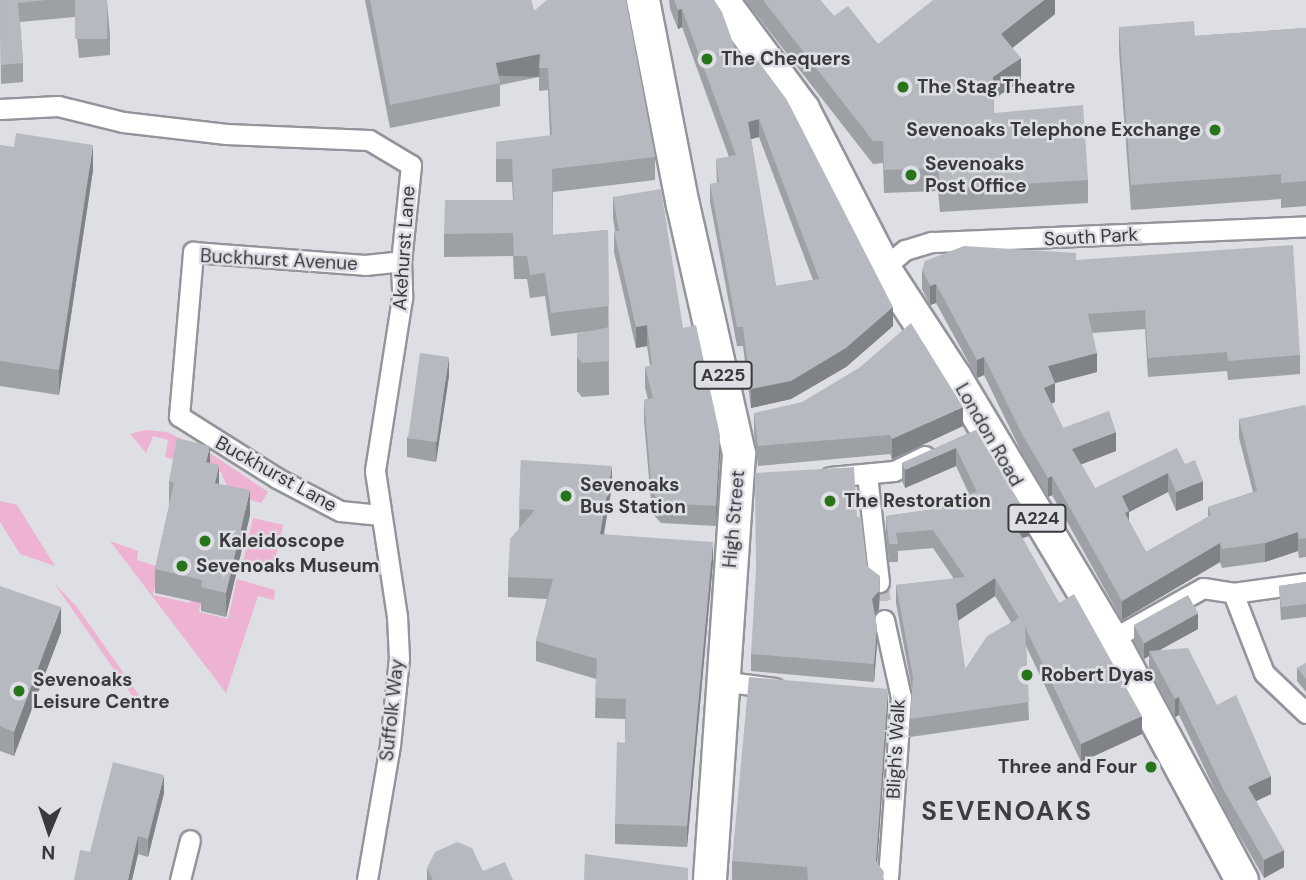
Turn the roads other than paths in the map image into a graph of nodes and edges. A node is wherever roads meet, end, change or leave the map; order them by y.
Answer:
1 (643, 0) edge
2 (722, 0) edge
3 (0, 109) edge
4 (1306, 226) edge
5 (401, 261) junction
6 (884, 268) junction
7 (179, 416) joint
8 (939, 450) edge
9 (867, 475) junction
10 (808, 478) edge
11 (380, 515) junction
12 (384, 540) joint
13 (878, 582) tunnel mouth
14 (1306, 583) edge
15 (1233, 593) junction
16 (884, 620) tunnel mouth
17 (1112, 639) junction
18 (720, 681) junction
19 (798, 690) edge
20 (875, 695) edge
21 (901, 697) junction
22 (1306, 713) edge
23 (190, 840) dead end
24 (180, 880) edge
25 (366, 880) edge
26 (710, 880) edge
27 (888, 880) edge
28 (1242, 880) edge

1 - 18 main road, High Street / A225
2 - 6 main road, London Road / A224
3 - 5 street, Akehurst Lane
4 - 6 street, South Park
5 - 7 street, Buckhurst Avenue
5 - 11 street, Akehurst Lane
6 - 17 main road, London Road / A224
7 - 11 street, Buckhurst Lane
8 - 9 street
9 - 10 street
9 - 13 street
11 - 12 street, Akehurst Lane
12 - 25 street, Suffolk Way
14 - 15 street
15 - 17 street
15 - 22 street
16 - 21 street, Bligh's Walk
17 - 28 main road, London Road / A224
18 - 19 street
18 - 26 main road, High Street / A225
20 - 21 street
21 - 27 street, Bligh's Walk
23 - 24 street

